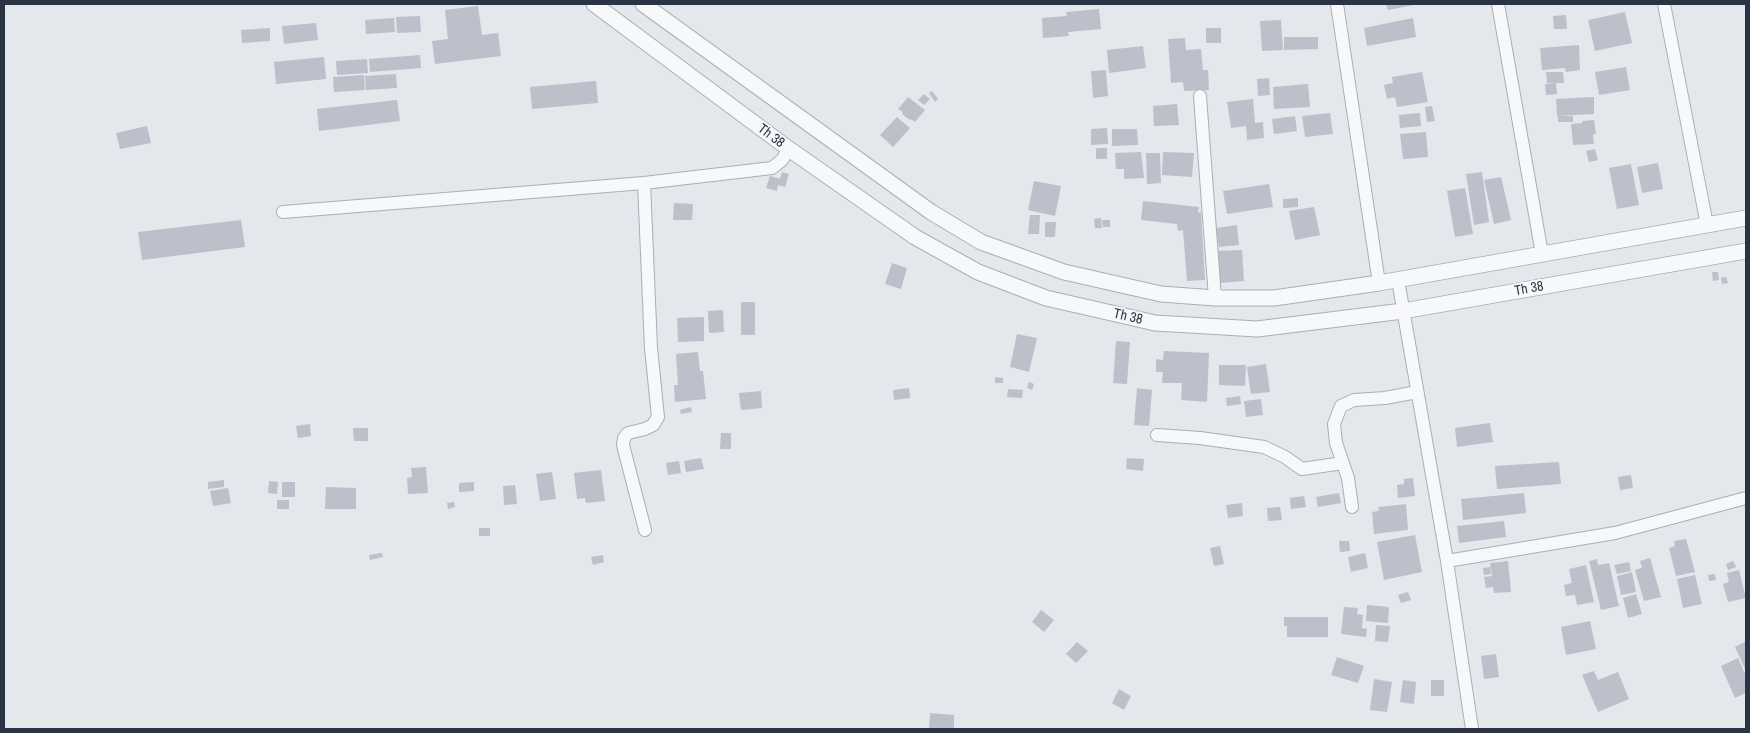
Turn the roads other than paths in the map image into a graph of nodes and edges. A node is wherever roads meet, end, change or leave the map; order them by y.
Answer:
1 (594, 4) edge
2 (644, 4) edge
3 (1337, 4) edge
4 (1498, 4) edge
5 (1664, 4) edge
6 (1200, 96) dead end
7 (789, 149) junction
8 (644, 183) junction
9 (283, 212) dead end
10 (1746, 218) edge
11 (1707, 225) junction
12 (1746, 251) edge
13 (1542, 254) junction
14 (1398, 280) junction
15 (1379, 283) junction
16 (1215, 298) junction
17 (1403, 311) junction
18 (1417, 392) junction
19 (1156, 435) dead end
20 (1342, 463) junction
21 (1746, 498) edge
22 (1352, 507) dead end
23 (645, 530) dead end
24 (1447, 561) junction
25 (1472, 729) edge

1 - 7 street, Th 38
2 - 16 street
3 - 15 street
4 - 13 street
5 - 11 street
6 - 16 street
7 - 8 street
7 - 17 street, Th 38
8 - 9 street
8 - 23 street
10 - 11 street
11 - 13 street
12 - 17 street, Th 38
13 - 14 street
14 - 15 street
14 - 17 street
15 - 16 street
17 - 18 street
18 - 20 street
18 - 24 street
19 - 20 street
20 - 22 street
21 - 24 street
24 - 25 street

